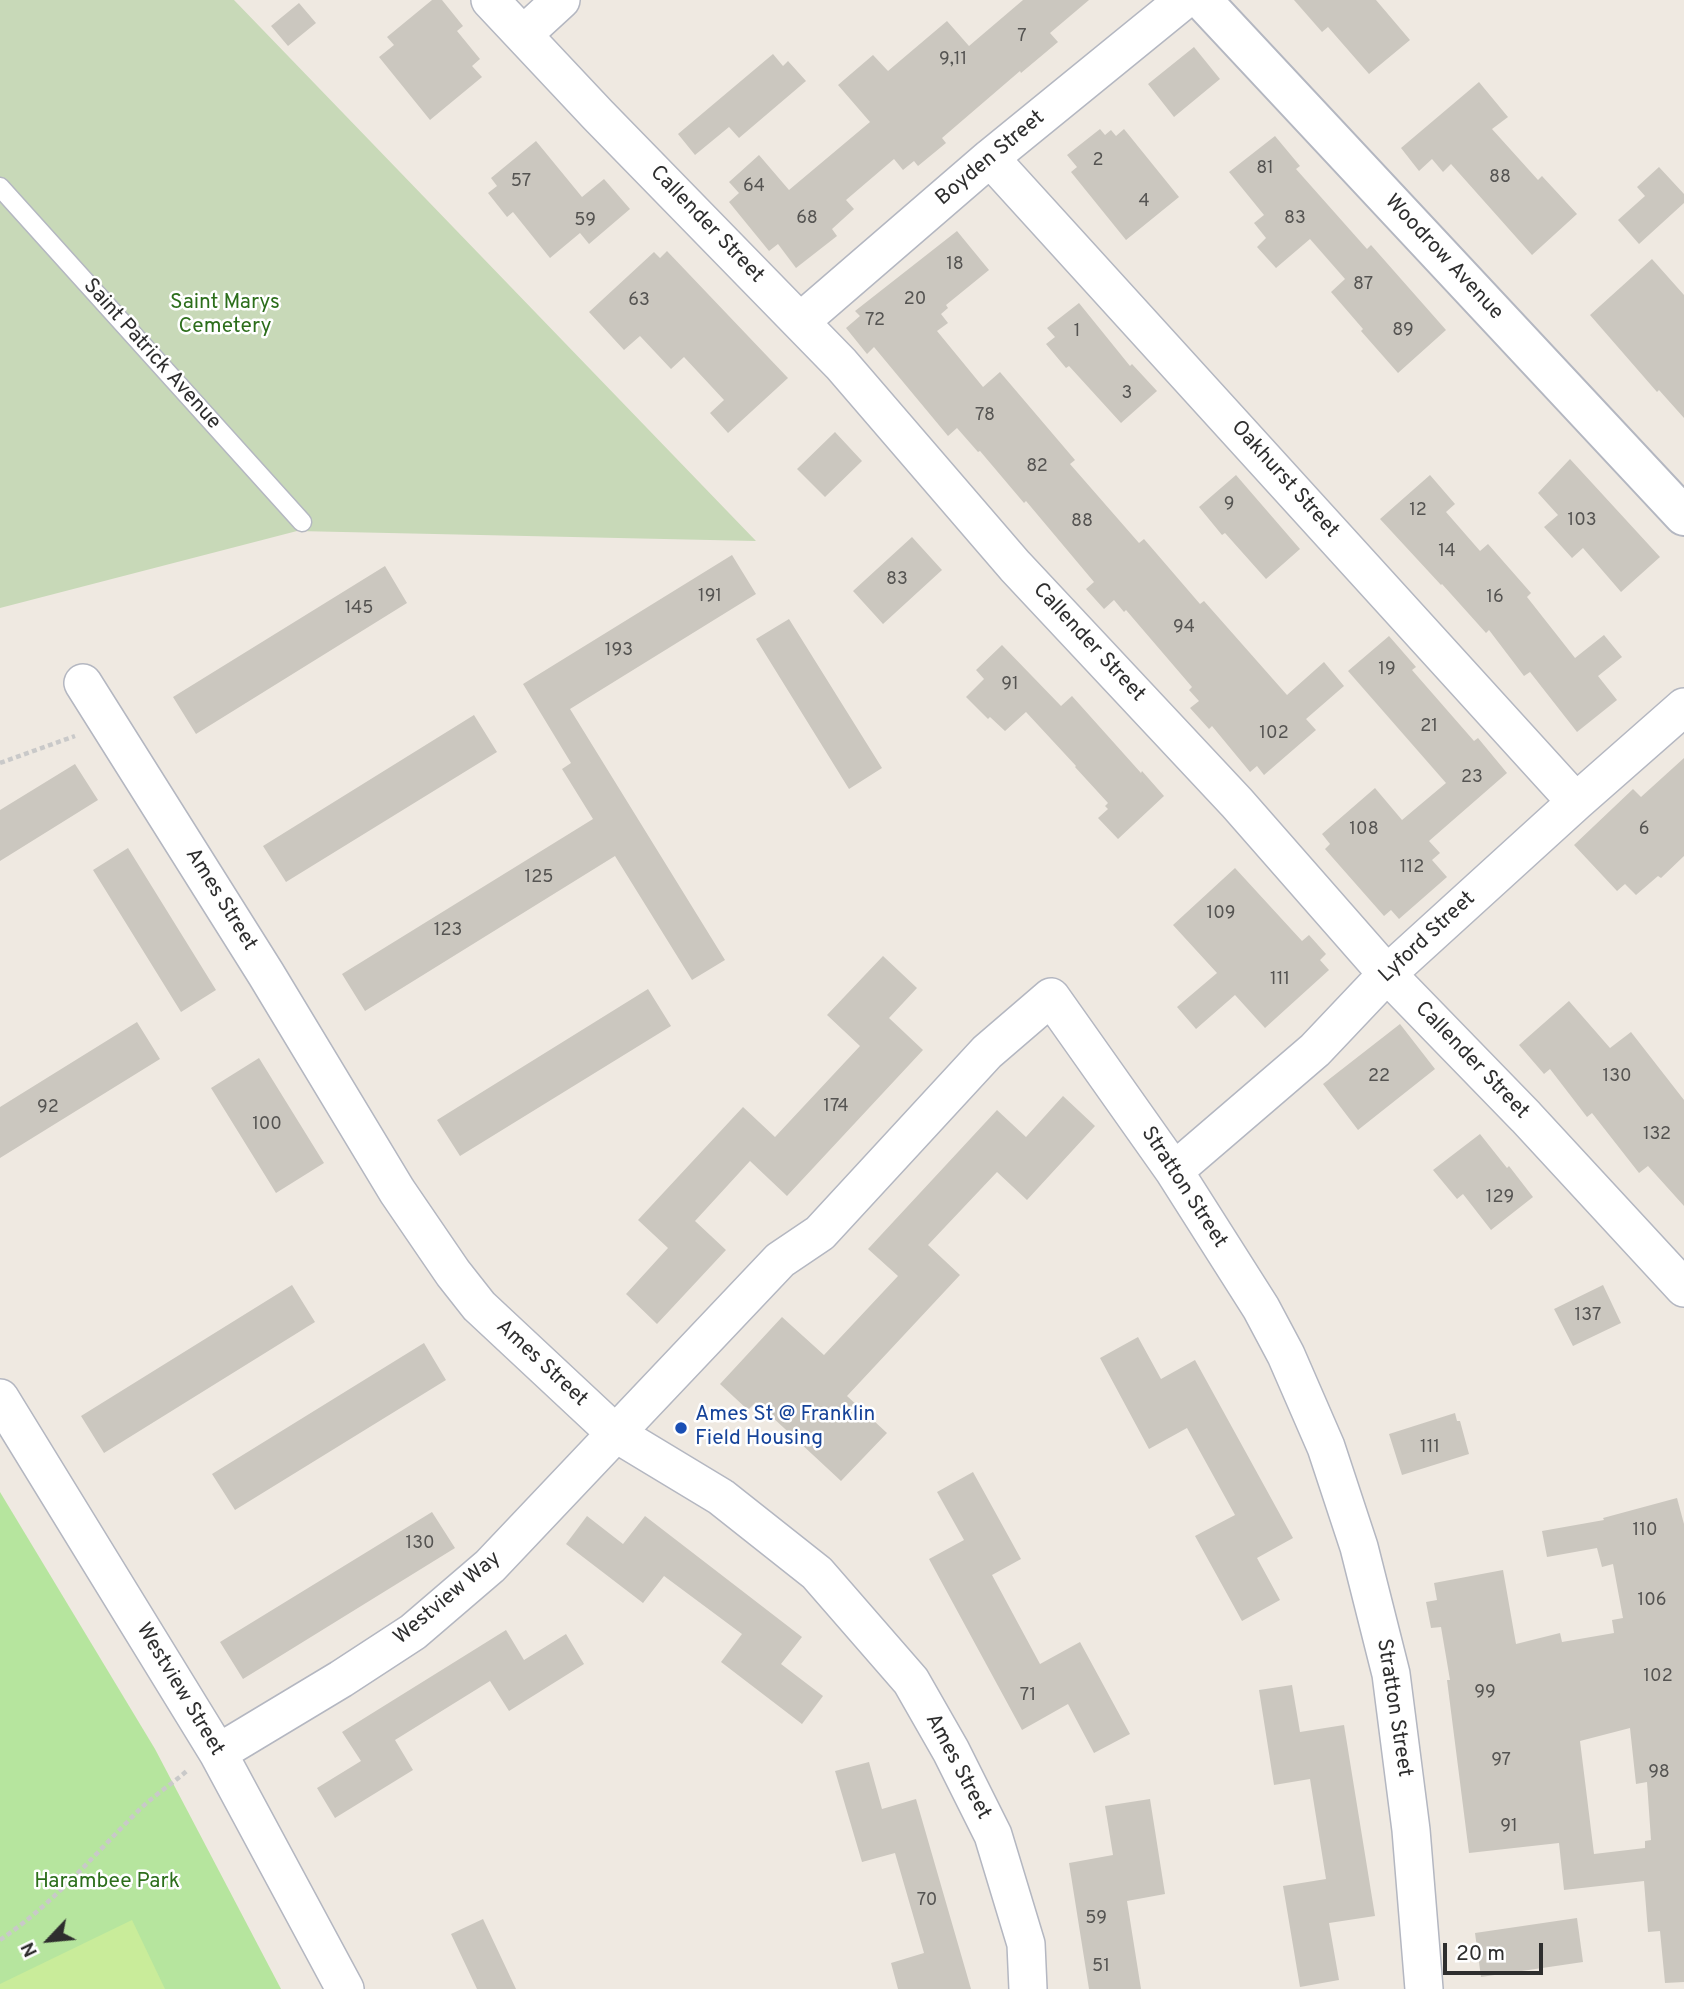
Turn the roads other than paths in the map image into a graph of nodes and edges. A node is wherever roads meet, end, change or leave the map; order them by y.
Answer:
1 (490, 0) edge
2 (561, 0) edge
3 (1184, 0) edge
4 (1202, 0) edge
5 (524, 34) junction
6 (990, 158) junction
7 (0, 187) edge
8 (800, 322) junction
9 (1684, 516) edge
10 (302, 522) dead end
11 (83, 683) dead end
12 (1684, 707) edge
13 (1576, 802) junction
14 (1387, 974) junction
15 (1174, 1171) junction
16 (1684, 1288) edge
17 (0, 1398) edge
18 (615, 1433) junction
19 (204, 1761) junction
20 (345, 1989) edge
21 (1028, 1989) edge
22 (1424, 1989) edge

1 - 5 street, Callender Street
2 - 5 street
3 - 6 street, Boyden Street
4 - 9 street, Woodrow Avenue
5 - 8 street, Callender Street
6 - 8 street, Boyden Street
6 - 13 street, Oakhurst Street
7 - 10 lane, Saint Patrick Avenue
8 - 14 street, Callender Street
11 - 18 street, Ames Street
12 - 13 street, Lyford Street
13 - 14 street, Lyford Street
14 - 15 street, Lyford Street
14 - 16 street, Callender Street
15 - 18 street, Stratton Street
15 - 22 street, Stratton Street
17 - 19 street, Westview Street
18 - 19 street, Westview Way
18 - 21 street, Ames Street
19 - 20 street, Westview Street

